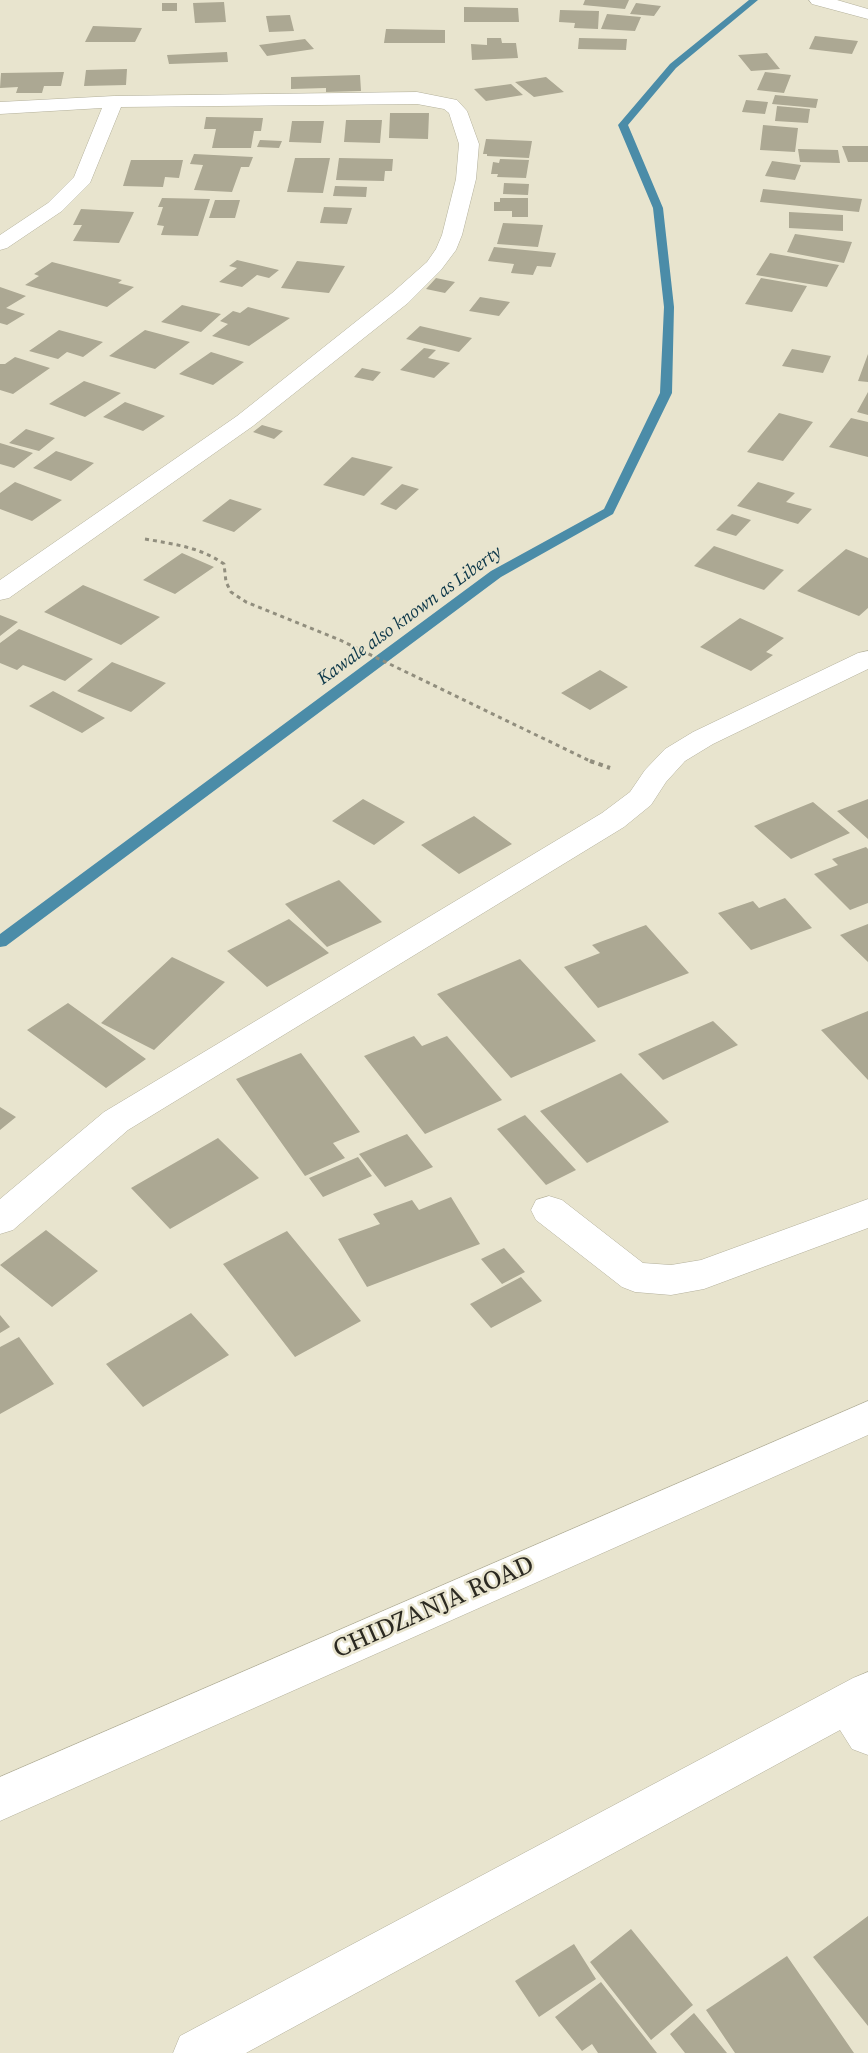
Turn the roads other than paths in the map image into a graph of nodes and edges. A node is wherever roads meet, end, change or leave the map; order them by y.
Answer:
1 (818, 0) edge
2 (868, 14) edge
3 (114, 102) junction
4 (0, 108) edge
5 (0, 244) edge
6 (0, 592) edge
7 (868, 659) edge
8 (549, 1210) dead end
9 (868, 1213) edge
10 (0, 1220) edge
11 (868, 1417) edge
12 (861, 1710) edge
13 (0, 1799) edge
14 (197, 2053) edge

1 - 2 street
3 - 4 street
3 - 5 street
3 - 6 street
7 - 10 street
8 - 9 street
11 - 13 street, CHIDZANJA ROAD
12 - 14 street

